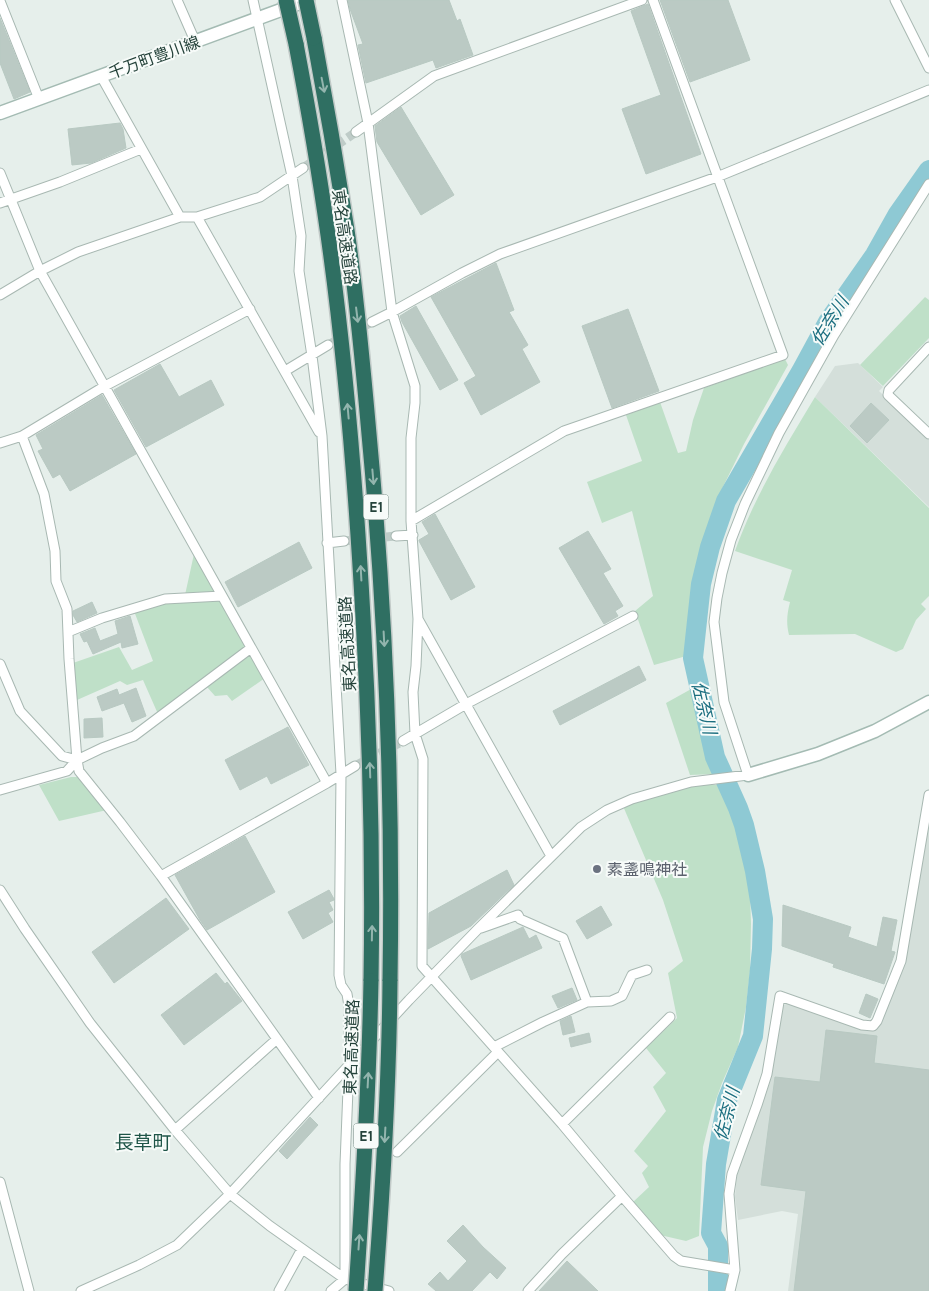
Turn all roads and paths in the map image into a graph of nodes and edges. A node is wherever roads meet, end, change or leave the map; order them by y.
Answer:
1 (177, 0) edge
2 (252, 0) edge
3 (286, 0) edge
4 (307, 0) edge
5 (342, 0) edge
6 (642, 0) edge
7 (653, 0) edge
8 (895, 0) edge
9 (0, 1) edge
10 (256, 19) junction
11 (195, 41) junction
12 (929, 68) edge
13 (101, 76) junction
14 (929, 90) edge
15 (39, 99) junction
16 (0, 113) edge
17 (368, 122) junction
18 (356, 132) tunnel mouth
19 (141, 149) junction
20 (303, 168) tunnel mouth
21 (0, 173) edge
22 (292, 176) junction
23 (717, 177) junction
24 (929, 184) edge
25 (11, 199) junction
26 (0, 202) edge
27 (197, 217) junction
28 (180, 218) junction
29 (40, 271) junction
30 (0, 295) edge
31 (250, 309) junction
32 (392, 312) junction
33 (372, 322) tunnel mouth
34 (328, 345) tunnel mouth
35 (929, 347) edge
36 (312, 356) junction
37 (285, 372) junction
38 (105, 386) junction
39 (929, 434) edge
40 (22, 436) junction
41 (322, 436) junction
42 (0, 443) edge
43 (412, 520) junction
44 (396, 536) tunnel mouth
45 (413, 536) junction
46 (344, 541) tunnel mouth
47 (327, 542) junction
48 (222, 596) junction
49 (633, 616) dead end
50 (418, 619) junction
51 (68, 632) junction
52 (251, 648) junction
53 (0, 664) edge
54 (929, 702) edge
55 (466, 704) junction
56 (415, 734) junction
57 (403, 741) tunnel mouth
58 (77, 760) junction
59 (355, 766) tunnel mouth
60 (342, 774) junction
61 (748, 775) junction
62 (326, 784) junction
63 (0, 790) edge
64 (929, 795) edge
65 (551, 856) junction
66 (160, 876) junction
67 (0, 890) edge
68 (478, 929) junction
69 (647, 970) dead end
70 (433, 977) junction
71 (587, 1002) junction
72 (670, 1017) dead end
73 (277, 1039) junction
74 (496, 1050) junction
75 (349, 1064) junction
76 (319, 1098) junction
77 (562, 1124) junction
78 (175, 1130) junction
79 (397, 1152) dead end
80 (0, 1182) edge
81 (230, 1194) junction
82 (622, 1196) junction
83 (302, 1249) junction
84 (735, 1270) junction
85 (345, 1279) junction
86 (29, 1291) edge
87 (81, 1291) edge
88 (279, 1291) edge
89 (331, 1291) edge
90 (356, 1291) edge
91 (375, 1291) edge
92 (389, 1291) edge
93 (528, 1291) edge
94 (730, 1291) edge

1 - 11 street
2 - 10 street
90 -> 3 highway, 東名高速道路 / E1, bridge
4 - 10 main road, 千万町豊川線
4 -> 91 highway, 東名高速道路 / E1, bridge
5 - 17 street
6 - 17 street
7 - 23 street
8 - 12 street
9 - 15 street
10 - 11 main road, 千万町豊川線
10 - 22 street
11 - 13 main road, 千万町豊川線
13 - 15 main road, 千万町豊川線
13 - 19 street
14 - 23 street
15 - 16 main road, 千万町豊川線
17 - 18 street
17 - 32 street
19 - 25 street
19 - 28 street
20 - 22 street
21 - 25 street
22 - 27 street
22 - 36 street
23 - 32 street
23 - 43 street
24 - 61 street
25 - 26 street
25 - 29 street
27 - 28 street
27 - 31 street
28 - 29 street
29 - 30 street
29 - 38 street
31 - 37 street
31 - 38 street
32 - 33 street
32 - 43 street
34 - 36 street
35 - 39 street
36 - 37 street
36 - 41 street
37 - 41 street
38 - 40 street
38 - 48 street
40 - 42 street
40 - 51 street
41 - 47 street
43 - 45 street
44 - 45 street
45 - 50 street
46 - 47 street
47 - 60 street
48 - 51 street
48 - 52 street
49 - 55 street
50 - 55 street
50 - 56 street
51 - 58 street
52 - 58 street
52 - 62 street
53 - 58 street
54 - 61 main road
55 - 56 street
55 - 65 street
56 - 57 street
56 - 70 street
58 - 63 street
58 - 66 street
59 - 60 street
60 - 62 street
60 - 75 street
61 - 65 street
62 - 66 street
64 - 84 street
65 - 68 street
66 - 73 street
67 - 78 street
68 - 70 street
68 - 71 street
69 - 71 street
70 - 74 street
70 - 75 street
71 - 74 street
72 - 77 street
73 - 76 street
73 - 78 street
74 - 77 street
74 - 79 street
75 - 76 street
75 - 85 street
76 - 81 street
77 - 82 street
78 - 81 street
80 - 86 street
81 - 83 street
81 - 87 street
82 - 84 street
82 - 93 street
83 - 85 street
83 - 88 street
84 - 94 street
85 - 89 street
85 - 92 street

